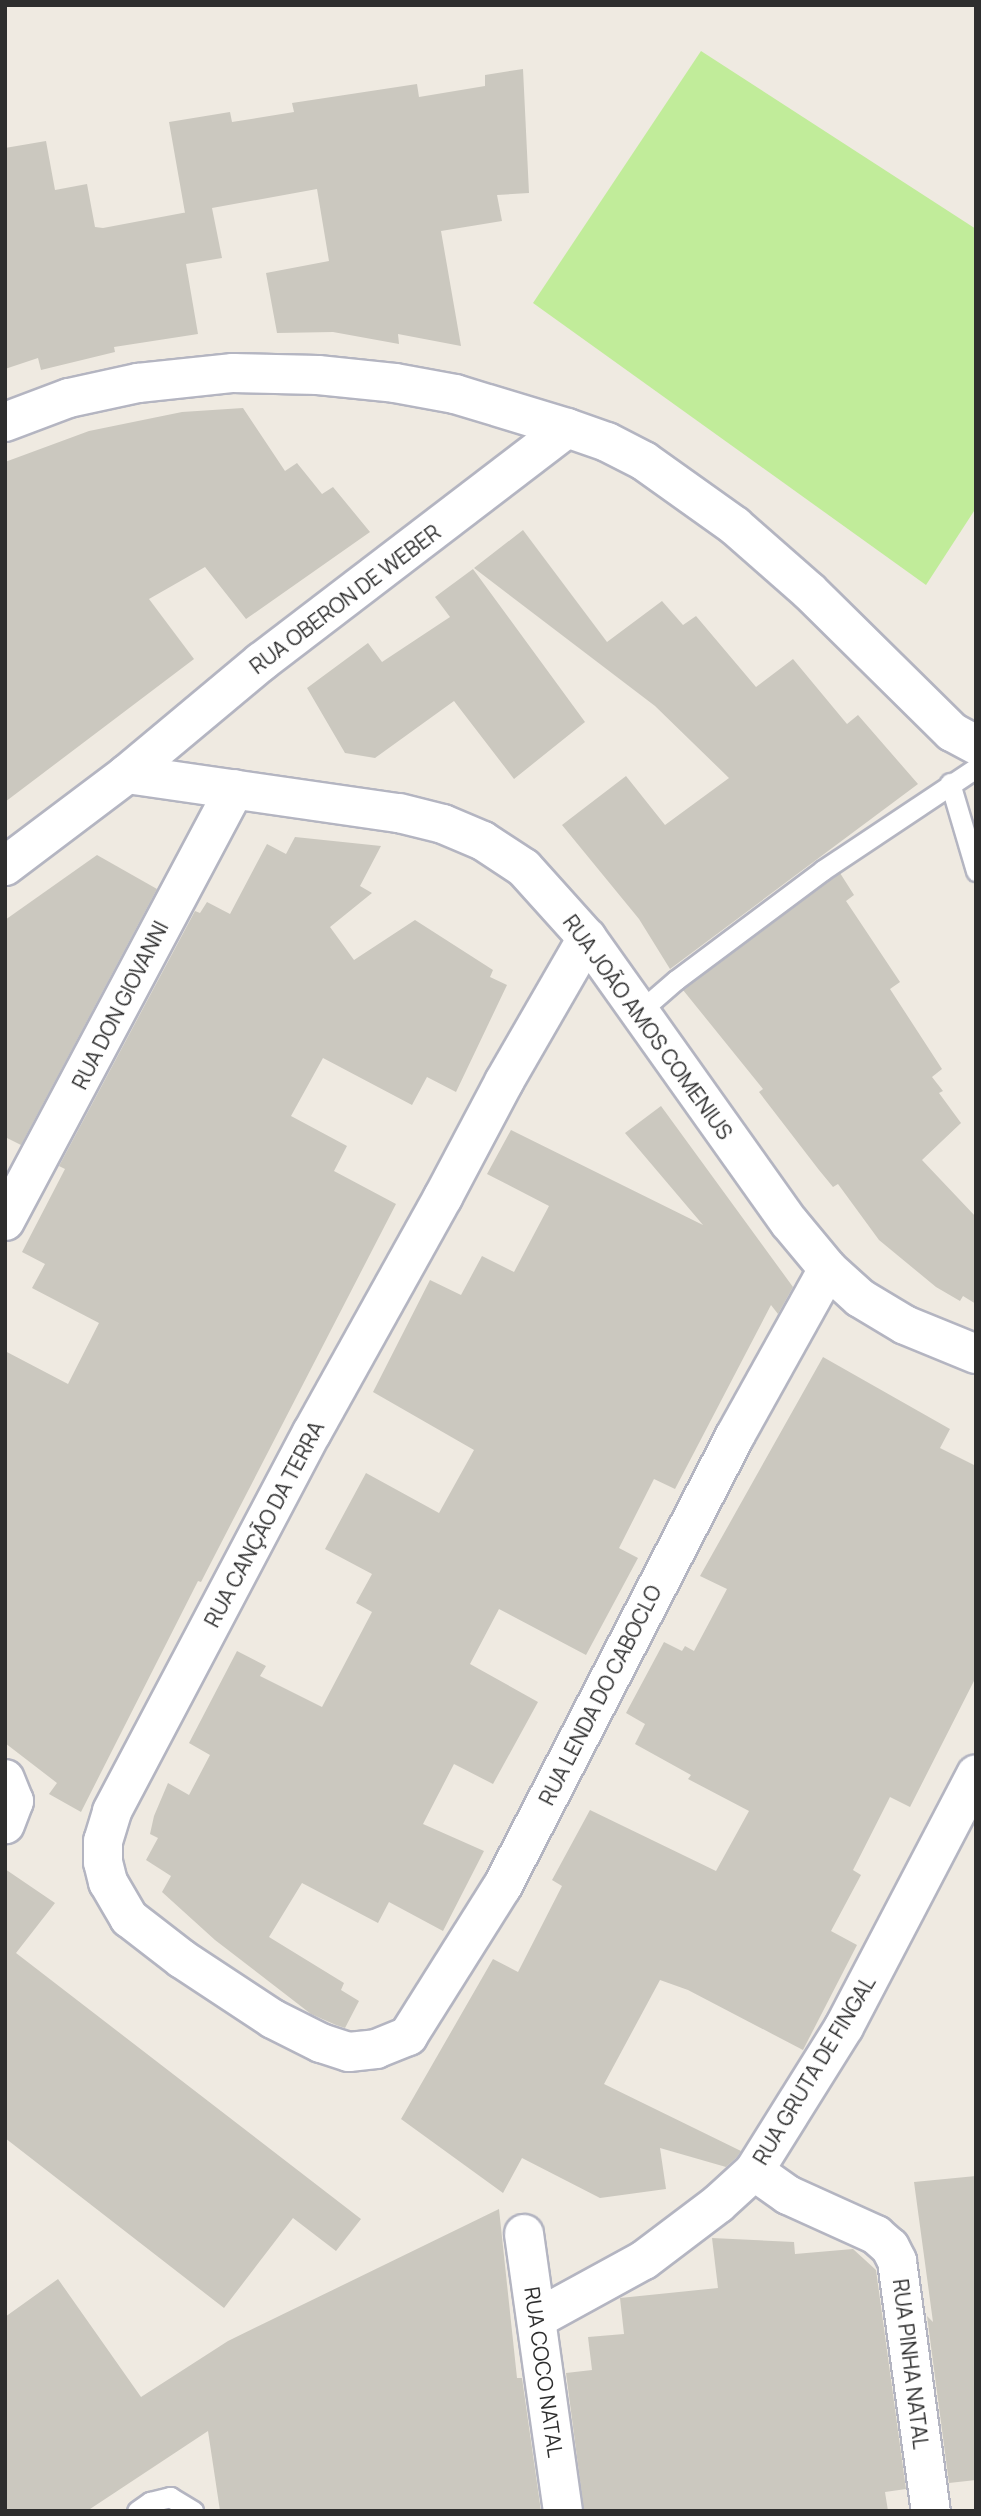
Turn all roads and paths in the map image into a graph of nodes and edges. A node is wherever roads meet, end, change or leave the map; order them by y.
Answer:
1 (5, 422) edge
2 (567, 428) junction
3 (976, 746) edge
4 (976, 768) edge
5 (127, 774) junction
6 (950, 783) junction
7 (235, 789) junction
8 (5, 866) edge
9 (976, 871) edge
10 (587, 938) junction
11 (639, 1012) junction
12 (5, 1221) edge
13 (828, 1269) junction
14 (976, 1354) edge
15 (976, 1774) edge
16 (321, 2043) joint
17 (754, 2171) junction
18 (524, 2234) dead end
19 (538, 2318) junction
20 (137, 2511) edge
21 (193, 2511) edge
22 (563, 2511) edge
23 (931, 2511) edge

1 - 2 street
2 - 3 street
2 - 5 street, RUA OBERON DE WEBER
4 - 6 lane
5 - 7 street, RUA JOÃO AMOS COMENIUS
5 - 8 street
6 - 9 lane
6 - 11 lane
7 - 10 street, RUA JOÃO AMOS COMENIUS
7 - 12 street, RUA DON GIOVANNI
10 - 11 street, RUA JOÃO AMOS COMENIUS
10 - 16 street, RUA CANÇÃO DA TERRA
11 - 13 street, RUA JOÃO AMOS COMENIUS
13 - 14 street, RUA JOÃO AMOS COMENIUS
13 - 16 street, RUA LENDA DO CABOCLO
15 - 17 street, RUA GRUTA DE FINGAL
17 - 19 street, RUA GRUTA DE FINGAL
17 - 23 street, RUA PINHA NATAL
18 - 19 street, RUA COCO NATAL
19 - 22 street, RUA COCO NATAL
20 - 21 lane

